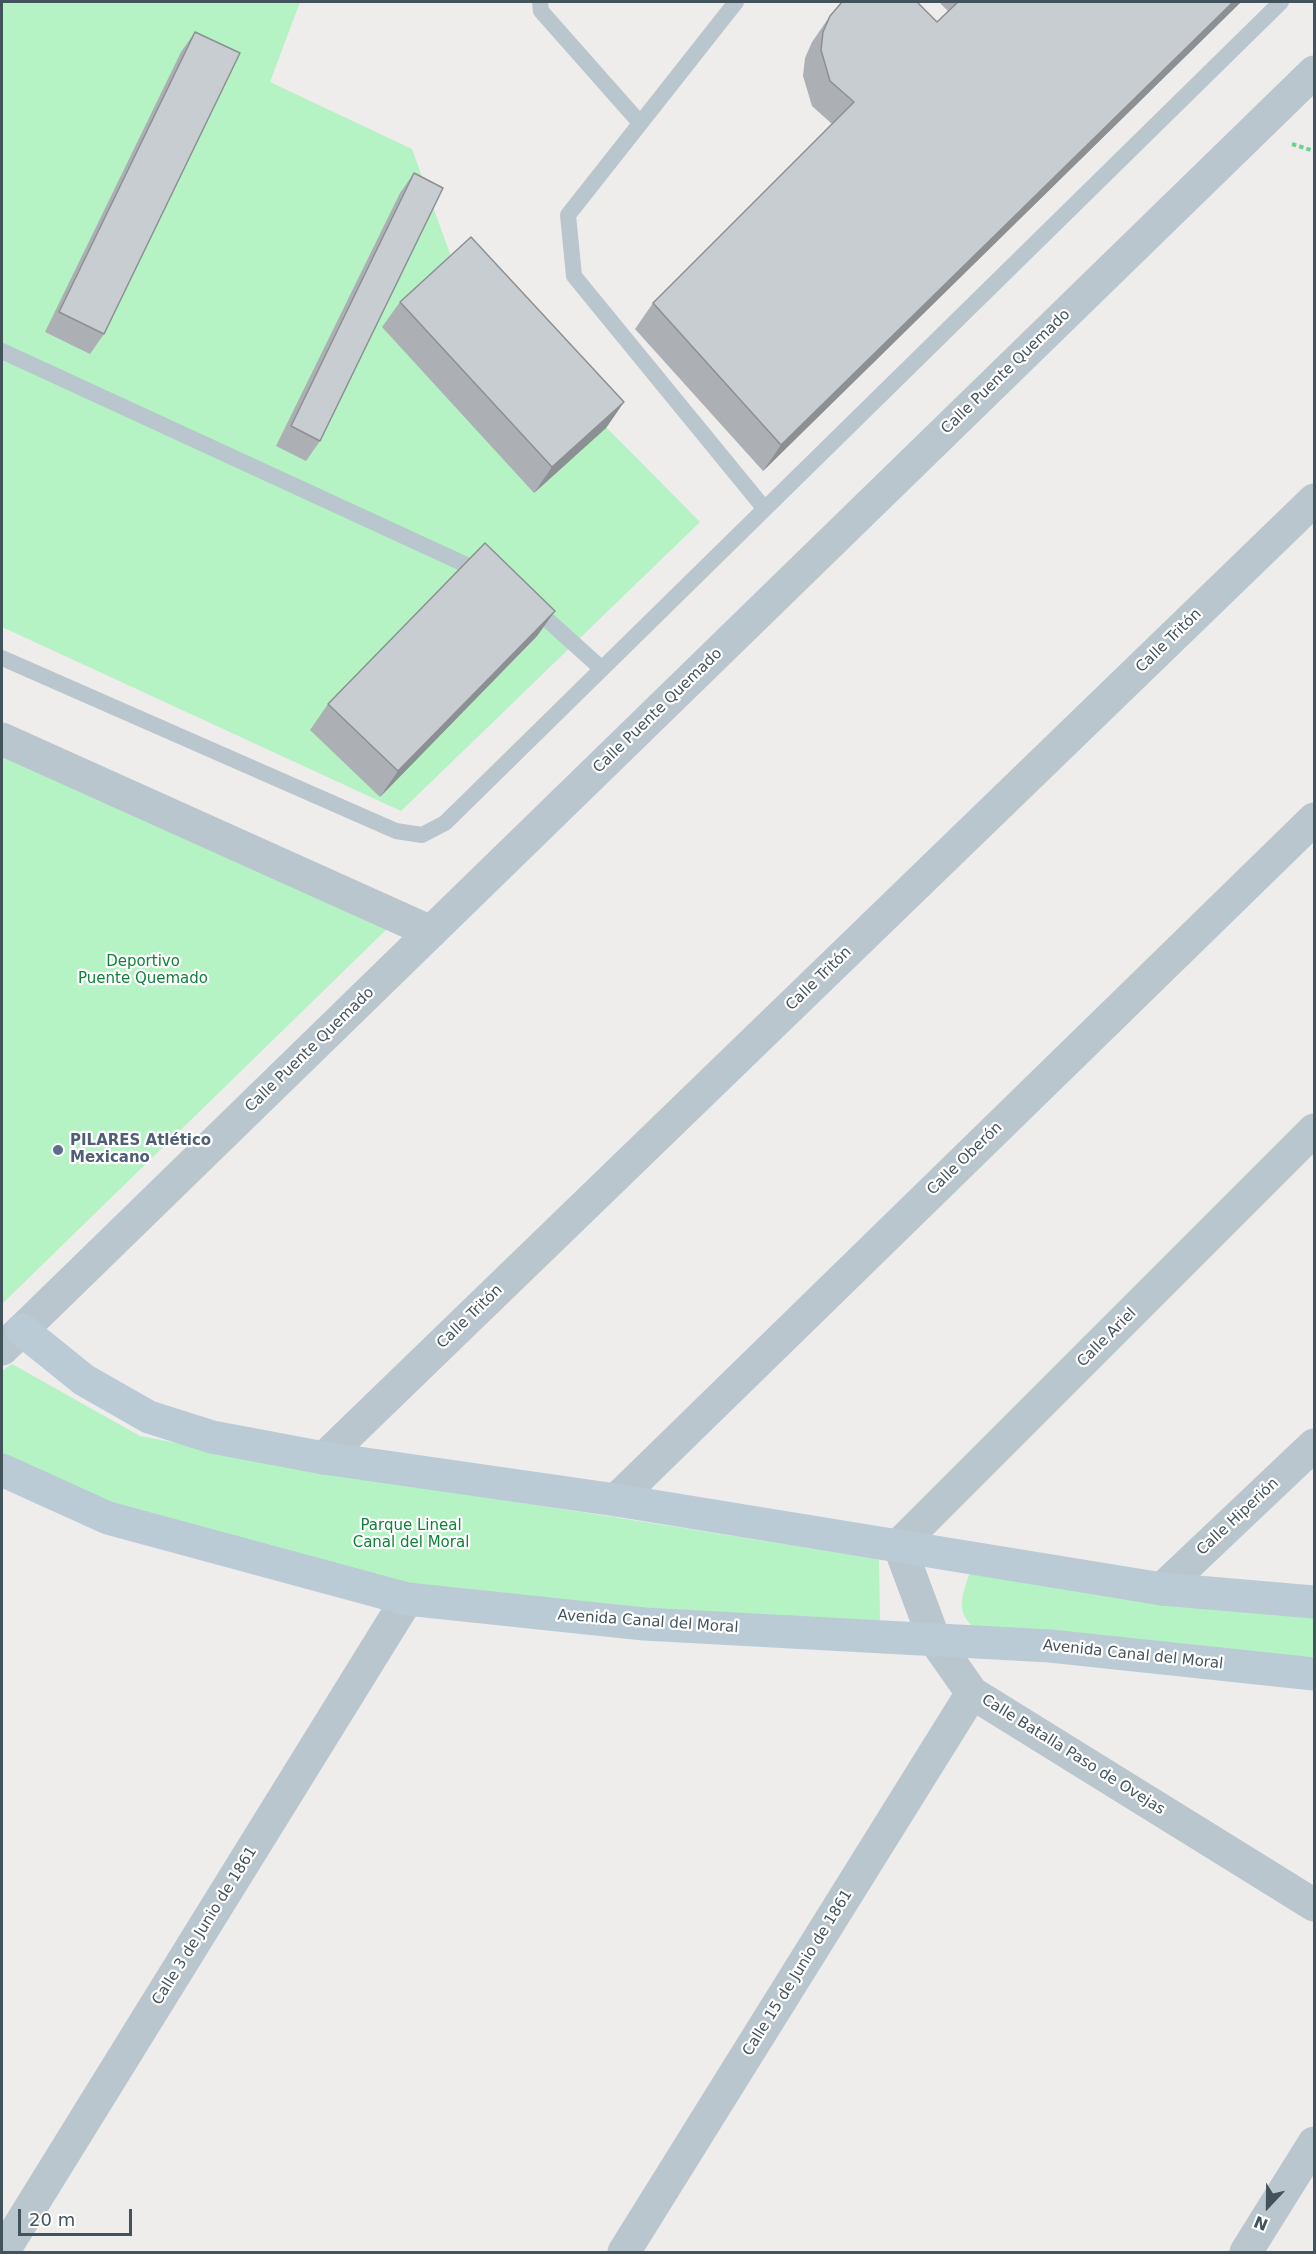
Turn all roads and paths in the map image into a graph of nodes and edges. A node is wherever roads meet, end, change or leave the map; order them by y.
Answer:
1 (540, 2) edge
2 (736, 2) edge
3 (1281, 2) edge
4 (1314, 72) edge
5 (640, 123) junction
6 (2, 351) edge
7 (1314, 500) edge
8 (765, 508) junction
9 (496, 578) edge
10 (515, 591) edge
11 (2, 658) edge
12 (602, 669) junction
13 (2, 739) edge
14 (1314, 819) edge
15 (431, 932) junction
16 (1314, 1130) edge
17 (12, 1340) edge
18 (1314, 1445) edge
19 (324, 1458) junction
20 (2, 1470) edge
21 (616, 1500) junction
22 (899, 1545) junction
23 (1162, 1588) junction
24 (407, 1599) junction
25 (1314, 1602) edge
26 (934, 1639) junction
27 (1314, 1674) edge
28 (972, 1693) junction
29 (1314, 1905) edge
30 (1314, 2143) edge
31 (3, 2253) edge
32 (624, 2253) edge
33 (1246, 2253) edge

1 - 5 lane
2 - 5 lane
3 - 8 lane
4 - 15 street, Calle Puente Quemado
5 - 8 lane
6 - 9 lane
7 - 19 street, Calle Tritón
8 - 12 lane
10 - 12 lane
11 - 12 lane
13 - 15 street
14 - 21 street, Calle Oberón
15 - 17 street, Calle Puente Quemado
16 - 22 street, Calle Ariel
17 - 19 main road
18 - 23 street, Calle Hiperión
19 - 21 main road
20 - 24 main road, Avenida Canal del Moral
21 - 22 main road
22 - 23 main road
22 - 26 street, Calle Batalla Paso de Ovejas
23 - 25 main road
24 - 26 main road, Avenida Canal del Moral
24 - 31 street, Calle 3 de Junio de 1861
26 - 27 main road, Avenida Canal del Moral
26 - 28 street, Calle Batalla Paso de Ovejas
28 - 29 street, Calle Batalla Paso de Ovejas
28 - 32 street, Calle 15 de Junio de 1861
30 - 33 street

